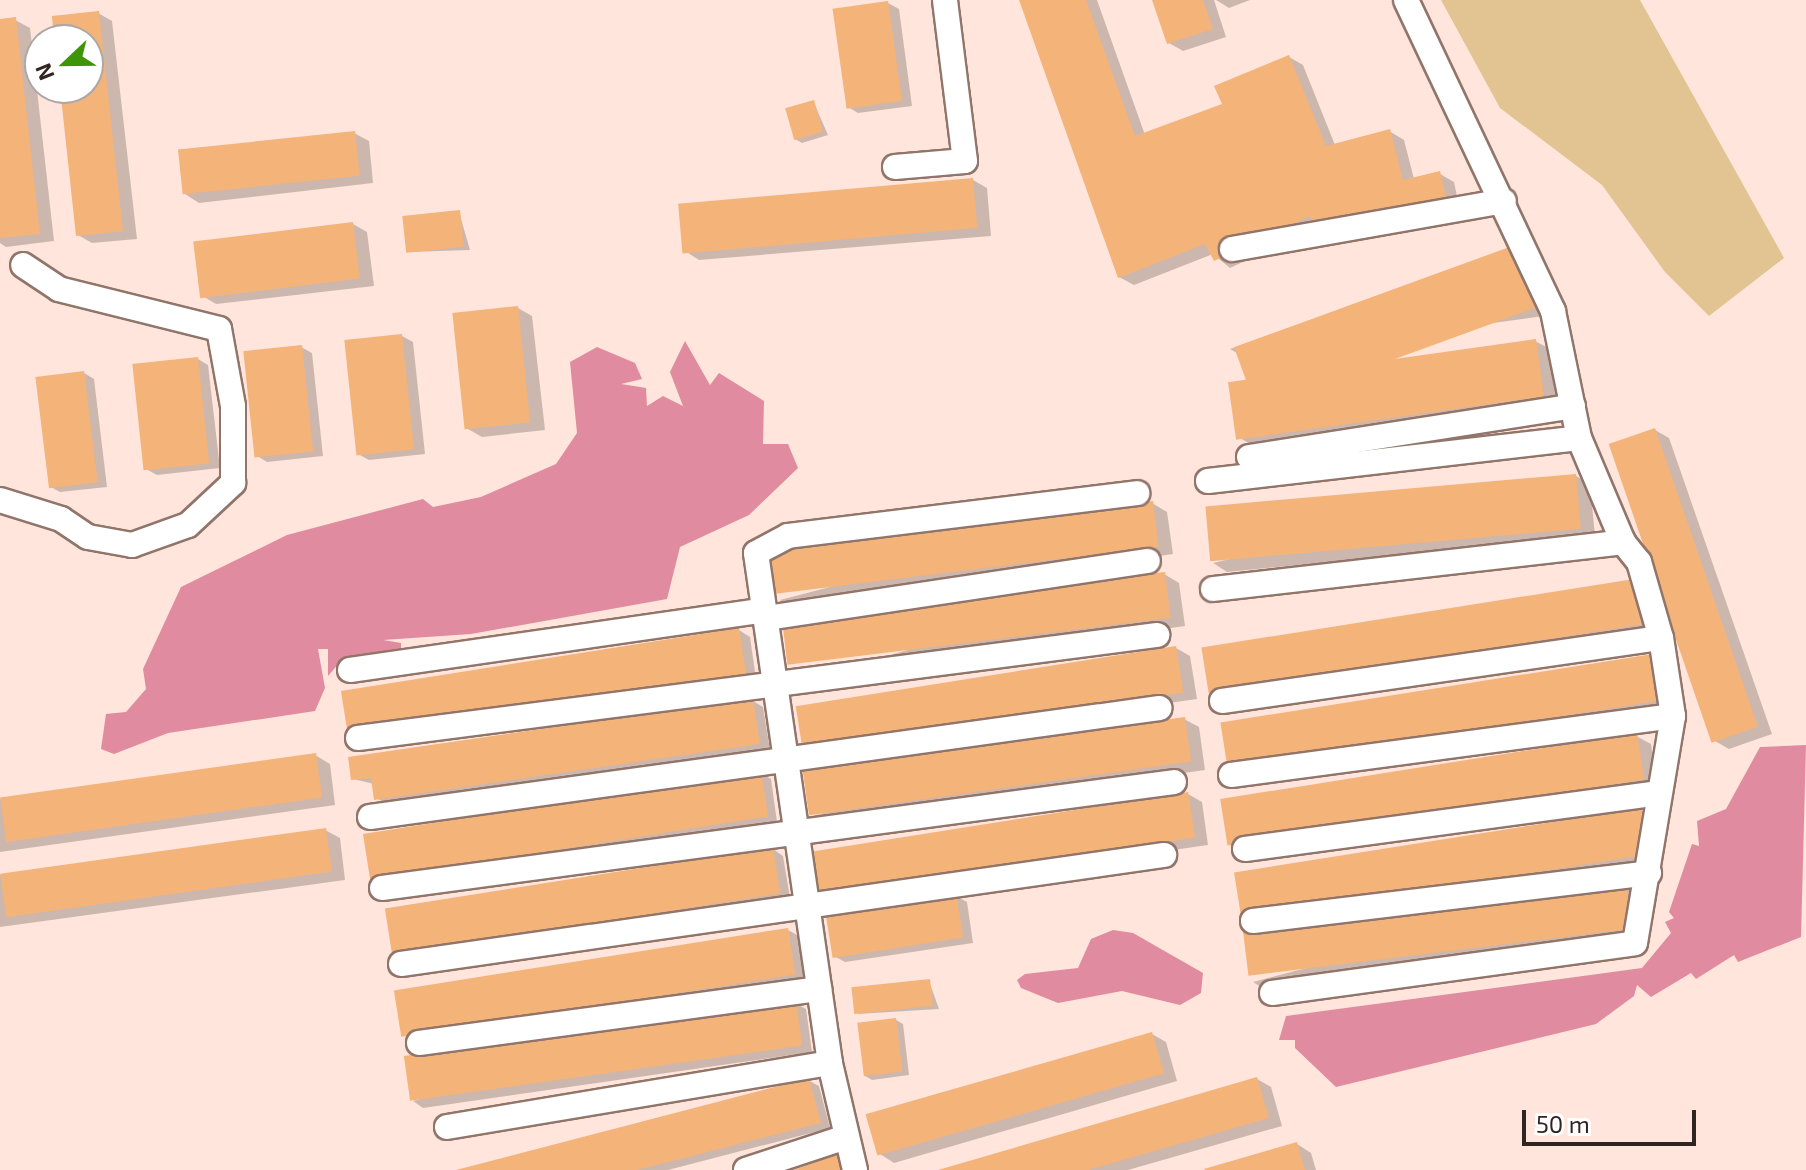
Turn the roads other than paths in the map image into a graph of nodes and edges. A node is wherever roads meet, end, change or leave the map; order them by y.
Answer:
1 (945, 0) edge
2 (1406, 0) edge
3 (895, 167) dead end
4 (1504, 201) junction
5 (1232, 249) dead end
6 (23, 265) dead end
7 (1573, 406) junction
8 (1579, 438) junction
9 (1249, 457) dead end
10 (1208, 481) dead end
11 (1137, 493) dead end
12 (0, 500) edge
13 (1623, 542) junction
14 (1148, 561) dead end
15 (1213, 589) dead end
16 (765, 614) junction
17 (1157, 635) dead end
18 (1661, 638) junction
19 (350, 670) dead end
20 (775, 687) junction
21 (1222, 701) dead end
22 (1160, 708) dead end
23 (1673, 716) junction
24 (358, 738) dead end
25 (786, 762) junction
26 (1231, 775) dead end
27 (1174, 782) dead end
28 (1659, 793) junction
29 (370, 817) dead end
30 (797, 833) junction
31 (1245, 849) dead end
32 (1164, 855) dead end
33 (1649, 873) junction
34 (382, 888) dead end
35 (807, 904) junction
36 (1253, 921) dead end
37 (401, 964) dead end
38 (819, 989) junction
39 (1272, 993) dead end
40 (419, 1043) dead end
41 (830, 1063) junction
42 (447, 1127) dead end
43 (846, 1137) junction
44 (746, 1170) edge
45 (855, 1170) edge

1 - 3 lane
2 - 4 lane
4 - 5 lane
4 - 7 lane
6 - 12 lane
7 - 8 lane
7 - 9 lane
8 - 10 lane
8 - 13 lane
11 - 16 lane
13 - 15 lane
13 - 18 lane
14 - 16 lane
16 - 19 lane
16 - 20 lane
17 - 20 lane
18 - 21 lane
18 - 23 lane
20 - 24 lane
20 - 25 lane
22 - 25 lane
23 - 26 lane
23 - 28 lane
25 - 29 lane
25 - 30 lane
27 - 30 lane
28 - 31 lane
28 - 33 lane
30 - 34 lane
30 - 35 lane
32 - 35 lane
33 - 36 lane
33 - 39 lane
35 - 37 lane
35 - 38 lane
38 - 40 lane
38 - 41 lane
41 - 42 lane
41 - 43 lane
43 - 44 lane
43 - 45 lane

